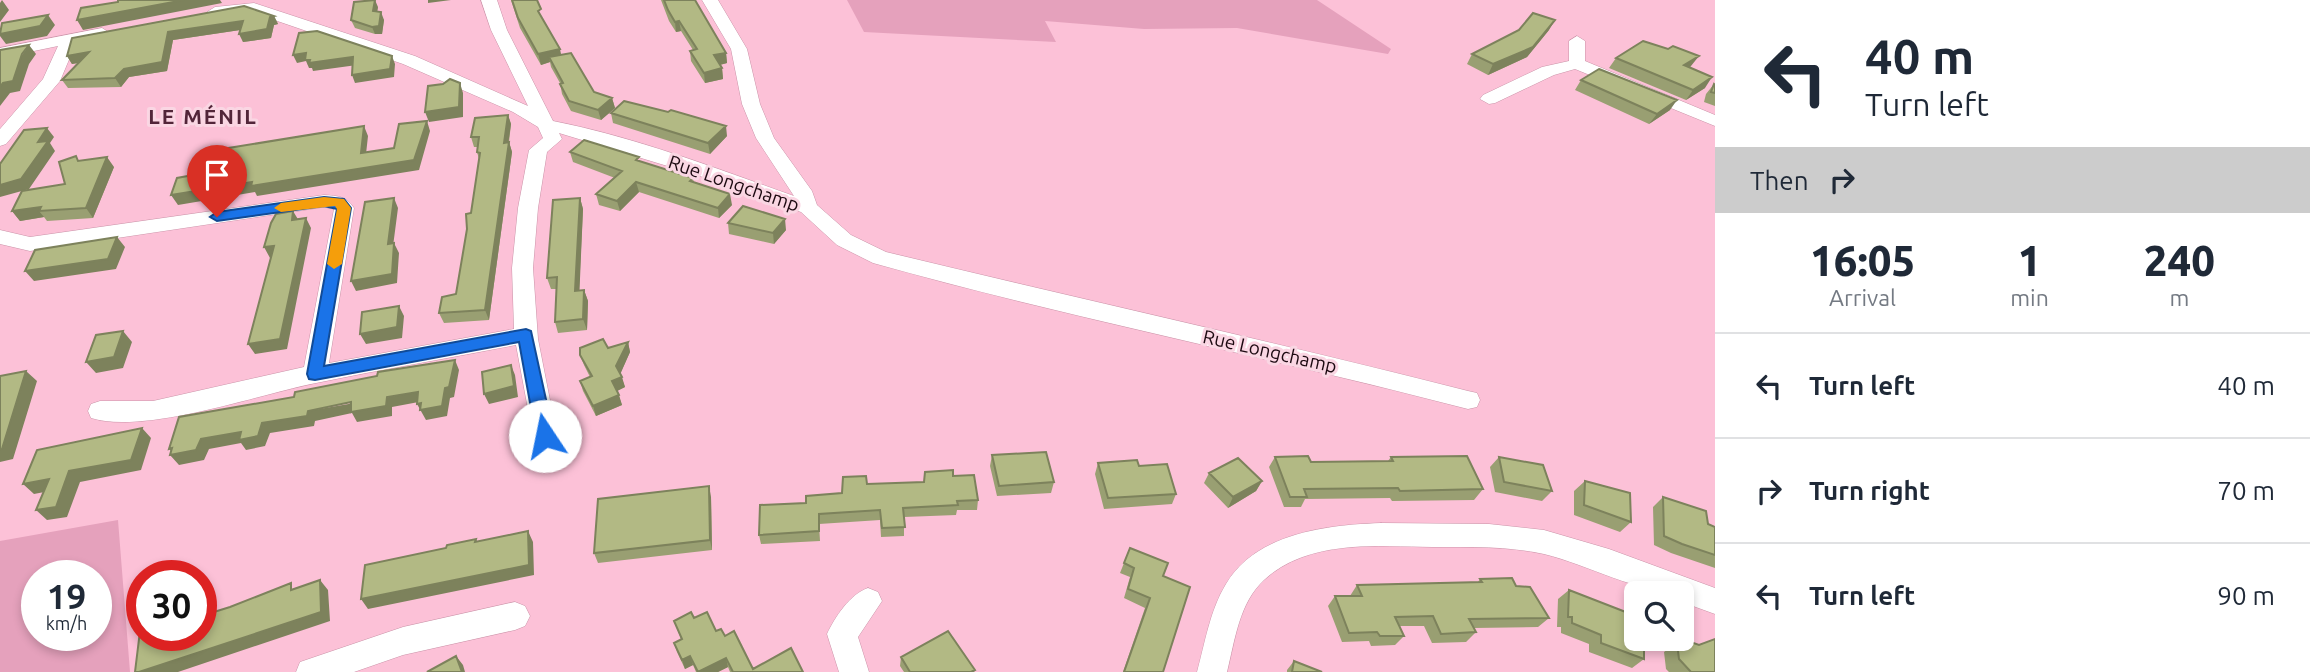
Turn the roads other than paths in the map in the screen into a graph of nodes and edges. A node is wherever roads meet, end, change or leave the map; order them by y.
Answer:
1 (489, 0) edge
2 (710, 0) edge
3 (249, 3) edge
4 (198, 16) edge
5 (120, 30) edge
6 (69, 40) junction
7 (1577, 41) dead end
8 (0, 53) edge
9 (1577, 64) junction
10 (1489, 99) dead end
11 (1715, 121) edge
12 (547, 125) junction
13 (0, 140) edge
14 (808, 208) junction
15 (0, 237) edge
16 (526, 335) junction
17 (315, 374) junction
18 (1468, 400) dead end
19 (100, 411) dead end
20 (545, 436) dead end
21 (868, 601) dead end
22 (1715, 601) edge
23 (515, 616) dead end
24 (367, 663) edge
25 (311, 672) edge
26 (854, 672) edge
27 (1212, 672) edge

1 - 12 street
2 - 14 street
3 - 4 street, Rue Longchamp
3 - 12 street, Rue Longchamp
5 - 6 street
6 - 8 street
6 - 13 street
7 - 9 street
9 - 10 street
9 - 11 street
12 - 14 street, Rue Longchamp
12 - 16 street
14 - 18 street, Rue Longchamp
15 - 17 street
16 - 17 street
16 - 20 street
17 - 19 street
21 - 26 street
22 - 27 street
23 - 24 street
24 - 25 street

